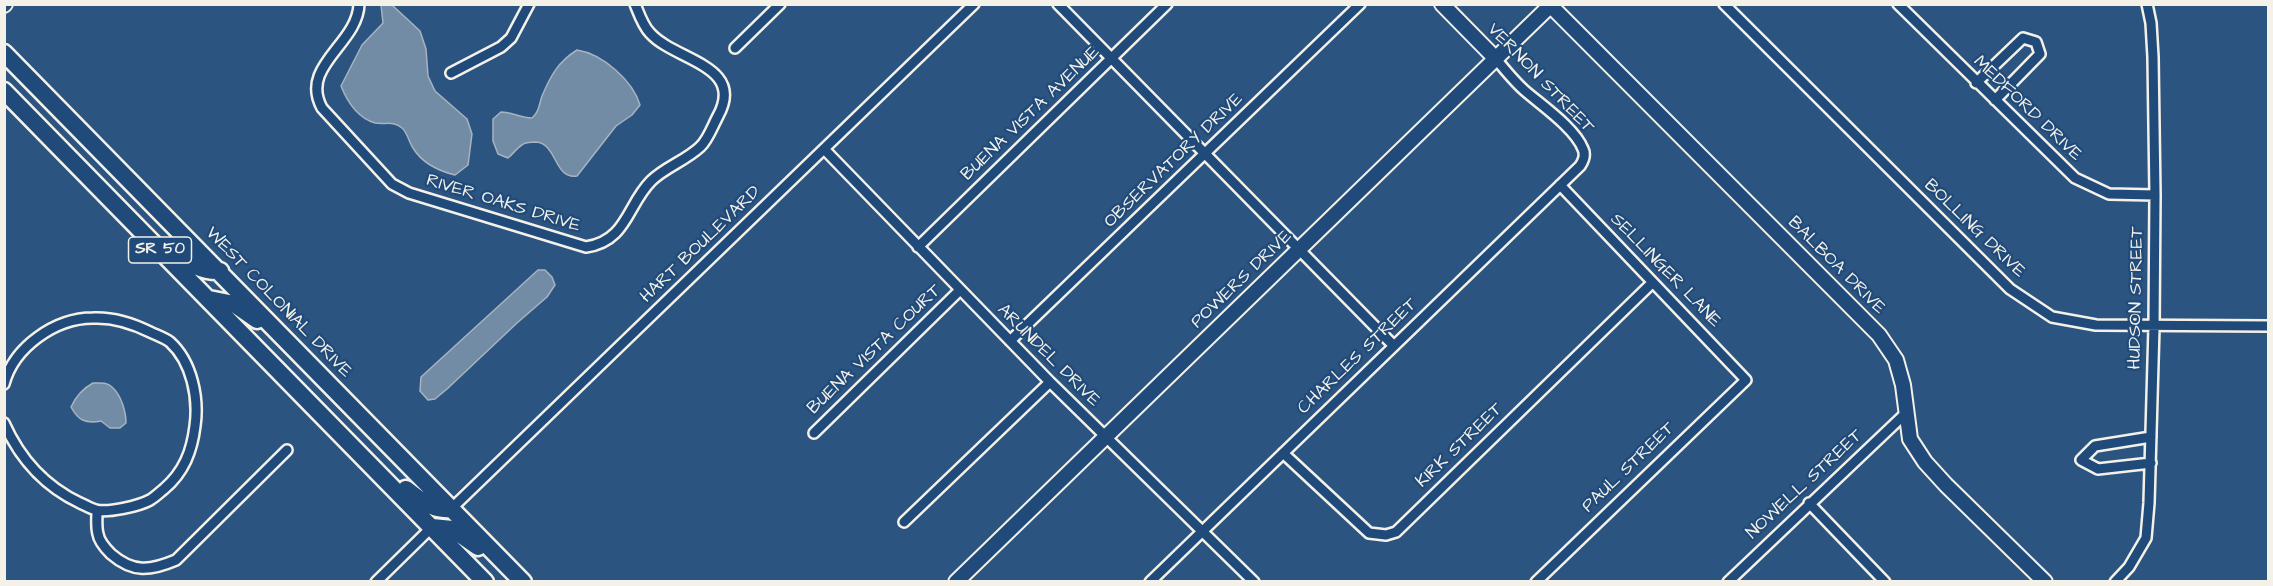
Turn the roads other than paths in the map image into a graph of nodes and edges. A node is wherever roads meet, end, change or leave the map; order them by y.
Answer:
1 (359, 4) edge
2 (530, 4) edge
3 (635, 4) edge
4 (780, 4) edge
5 (974, 4) edge
6 (1058, 4) edge
7 (1167, 4) edge
8 (1360, 4) edge
9 (1442, 4) edge
10 (1898, 4) edge
11 (2147, 4) edge
12 (1551, 5) edge
13 (1728, 6) edge
14 (735, 48) dead end
15 (4, 53) edge
16 (1110, 59) junction
17 (1496, 59) junction
18 (452, 73) dead end
19 (1976, 83) junction
20 (4, 91) edge
21 (1995, 100) junction
22 (824, 149) junction
23 (1204, 154) junction
24 (1584, 154) joint
25 (1560, 185) junction
26 (2155, 195) junction
27 (140, 228) junction
28 (918, 247) junction
29 (1299, 250) junction
30 (220, 271) junction
31 (1652, 283) junction
32 (960, 291) junction
33 (209, 299) junction
34 (2268, 326) edge
35 (2154, 327) junction
36 (1010, 341) junction
37 (289, 343) junction
38 (1394, 346) junction
39 (1746, 380) joint
40 (1050, 382) junction
41 (4, 384) edge
42 (1905, 414) junction
43 (4, 423) edge
44 (813, 433) dead end
45 (2151, 437) junction
46 (1106, 438) junction
47 (287, 450) dead end
48 (1282, 453) junction
49 (366, 460) junction
50 (2151, 463) junction
51 (1809, 503) junction
52 (451, 509) junction
53 (97, 511) junction
54 (904, 522) dead end
55 (432, 527) junction
56 (1202, 532) junction
57 (520, 579) edge
58 (376, 582) edge
59 (485, 582) edge
60 (956, 582) edge
61 (1150, 582) edge
62 (1254, 582) edge
63 (1536, 582) edge
64 (1728, 582) edge
65 (1885, 582) edge
66 (2045, 582) edge
67 (2115, 582) edge

1 - 3 street, RIVER OAKS DRIVE
2 - 18 street
4 - 14 street
5 - 22 street, HART BOULEVARD
6 - 16 street
7 - 16 street, BUENA VISTA AVENUE
8 - 23 street, OBSERVATORY DRIVE
9 - 17 street, VERNON STREET
10 - 19 street, MEDFORD DRIVE
11 - 26 street, HUDSON STREET
12 - 17 street, POWERS DRIVE
12 - 42 street, BALBOA DRIVE
13 - 35 street, BOLLING DRIVE
15 - 30 highway, WEST COLONIAL DRIVE / SR 50
16 - 23 street
16 - 28 street, BUENA VISTA AVENUE
17 - 24 street, VERNON STREET
17 - 29 street, POWERS DRIVE
19 - 21 street, MEDFORD DRIVE
19 - 21 street
20 - 27 highway, SR 50
21 - 26 street, MEDFORD DRIVE
22 - 28 street, ARUNDEL DRIVE
22 - 52 street, HART BOULEVARD
23 - 29 street
23 - 36 street, OBSERVATORY DRIVE
24 - 25 street, CHARLES STREET
25 - 31 street, SELLINGER LANE
25 - 38 street, CHARLES STREET
26 - 35 street, HUDSON STREET
27 - 30 highway
27 - 33 highway, SR 50
28 - 32 street, ARUNDEL DRIVE
29 - 38 street
29 - 46 street, POWERS DRIVE
30 - 37 highway, WEST COLONIAL DRIVE / SR 50
31 - 39 street, SELLINGER LANE
31 - 48 street, KIRK STREET
32 - 36 street, ARUNDEL DRIVE
32 - 44 street, BUENA VISTA COURT
33 - 37 highway
33 - 49 highway, SR 50
34 - 35 street, BOLLING DRIVE
35 - 45 street, HUDSON STREET
36 - 40 street, ARUNDEL DRIVE
37 - 52 highway, WEST COLONIAL DRIVE / SR 50
38 - 48 street, CHARLES STREET
39 - 63 street, PAUL STREET
40 - 46 street, ARUNDEL DRIVE
40 - 54 street
41 - 53 street
42 - 51 street, NOWELL STREET
42 - 66 street, BALBOA DRIVE
43 - 53 street
45 - 50 street, HUDSON STREET
45 - 50 street
46 - 56 street, ARUNDEL DRIVE
46 - 60 street, POWERS DRIVE
47 - 53 street
48 - 56 street, CHARLES STREET
49 - 52 highway
49 - 55 highway, SR 50
50 - 67 street, HUDSON STREET
51 - 64 street, NOWELL STREET
51 - 65 street
52 - 57 highway, WEST COLONIAL DRIVE / SR 50
55 - 57 highway
55 - 58 street
55 - 59 highway, SR 50
56 - 61 street, CHARLES STREET
56 - 62 street, ARUNDEL DRIVE

